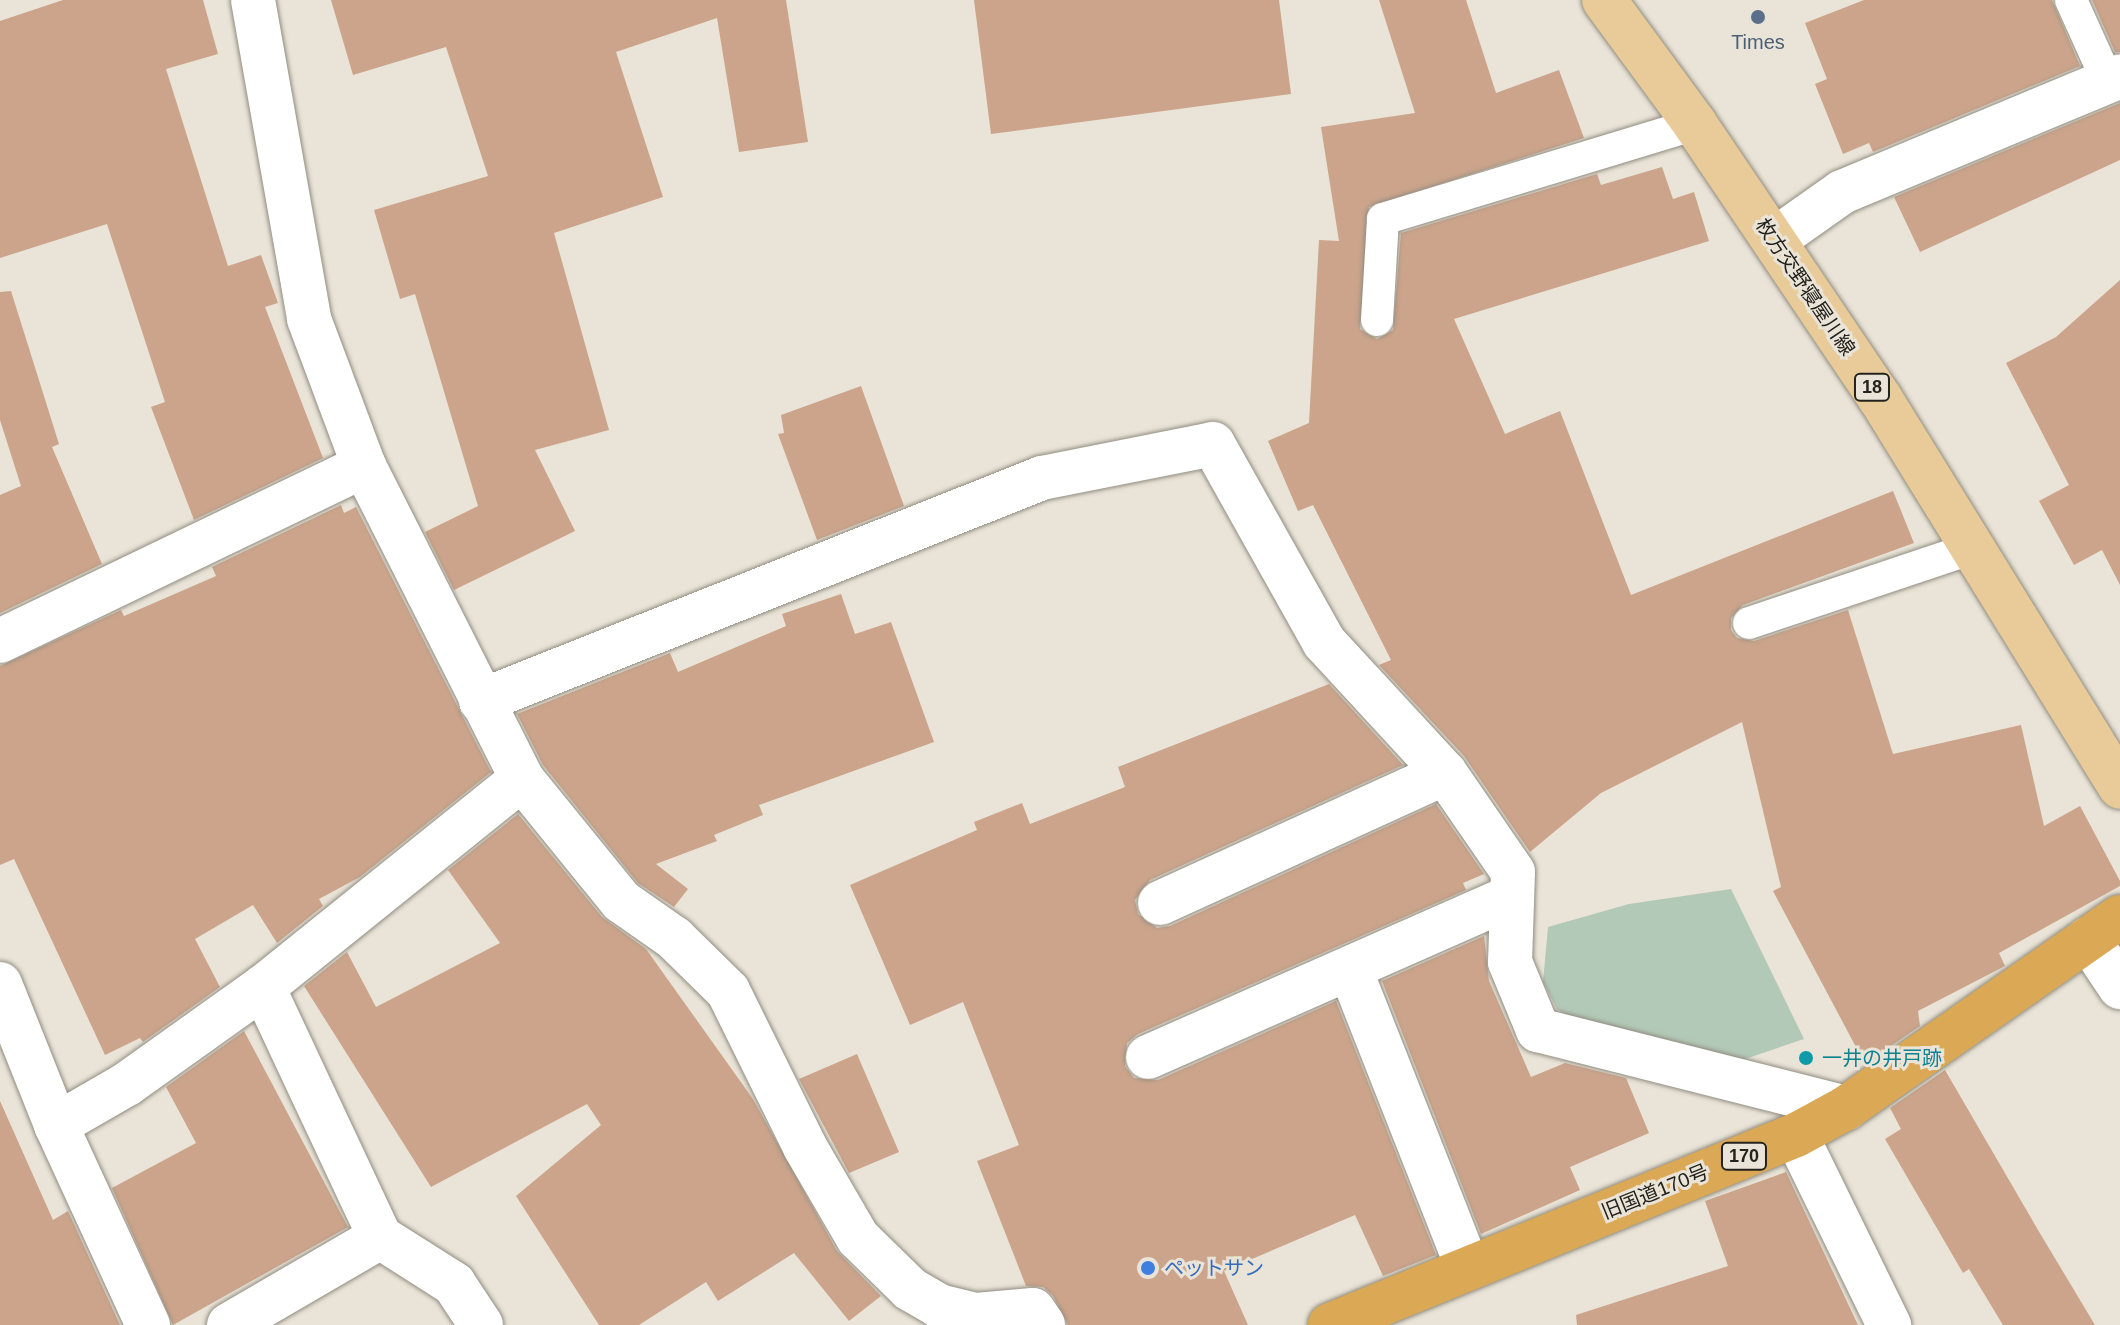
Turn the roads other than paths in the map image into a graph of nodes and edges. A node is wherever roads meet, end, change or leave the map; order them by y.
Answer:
1 (253, 0) edge
2 (1604, 0) edge
3 (2071, 0) edge
4 (2114, 79) edge
5 (1695, 124) junction
6 (1774, 240) junction
7 (1377, 320) dead end
8 (364, 466) junction
9 (1973, 548) junction
10 (1749, 623) dead end
11 (0, 641) edge
12 (481, 701) junction
13 (1445, 773) junction
14 (522, 779) junction
15 (2120, 787) edge
16 (1511, 897) junction
17 (1160, 903) dead end
18 (2104, 928) edge
19 (1350, 969) junction
20 (0, 984) edge
21 (263, 987) junction
22 (2120, 987) edge
23 (1148, 1057) dead end
24 (1846, 1108) junction
25 (56, 1125) junction
26 (1796, 1135) junction
27 (380, 1237) junction
28 (1468, 1268) junction
29 (148, 1325) edge
30 (229, 1325) edge
31 (481, 1325) edge
32 (1043, 1325) edge
33 (1330, 1325) edge
34 (1889, 1325) edge

1 - 8 street
2 - 5 main road, 枚方交野寝屋川線 / 18
3 - 4 lane
4 - 6 street
5 - 6 main road, 枚方交野寝屋川線 / 18
5 - 7 lane
6 - 9 main road, 枚方交野寝屋川線 / 18
8 - 11 street
8 - 12 street
9 - 10 lane
9 - 15 main road, 枚方交野寝屋川線 / 18
12 - 13 street
12 - 14 street
13 - 16 street
13 - 17 street
14 - 21 street
14 - 32 street
16 - 19 street
16 - 24 street
18 - 22 street
18 - 24 highway, 旧国道170号 / 170
19 - 23 street
19 - 28 street
20 - 25 street
21 - 25 street
21 - 27 street
24 - 26 highway, 旧国道170号 / 170
25 - 29 street
26 - 28 highway, 旧国道170号 / 170
26 - 34 street
27 - 30 street
27 - 31 street
28 - 33 highway, 旧国道170号 / 170

